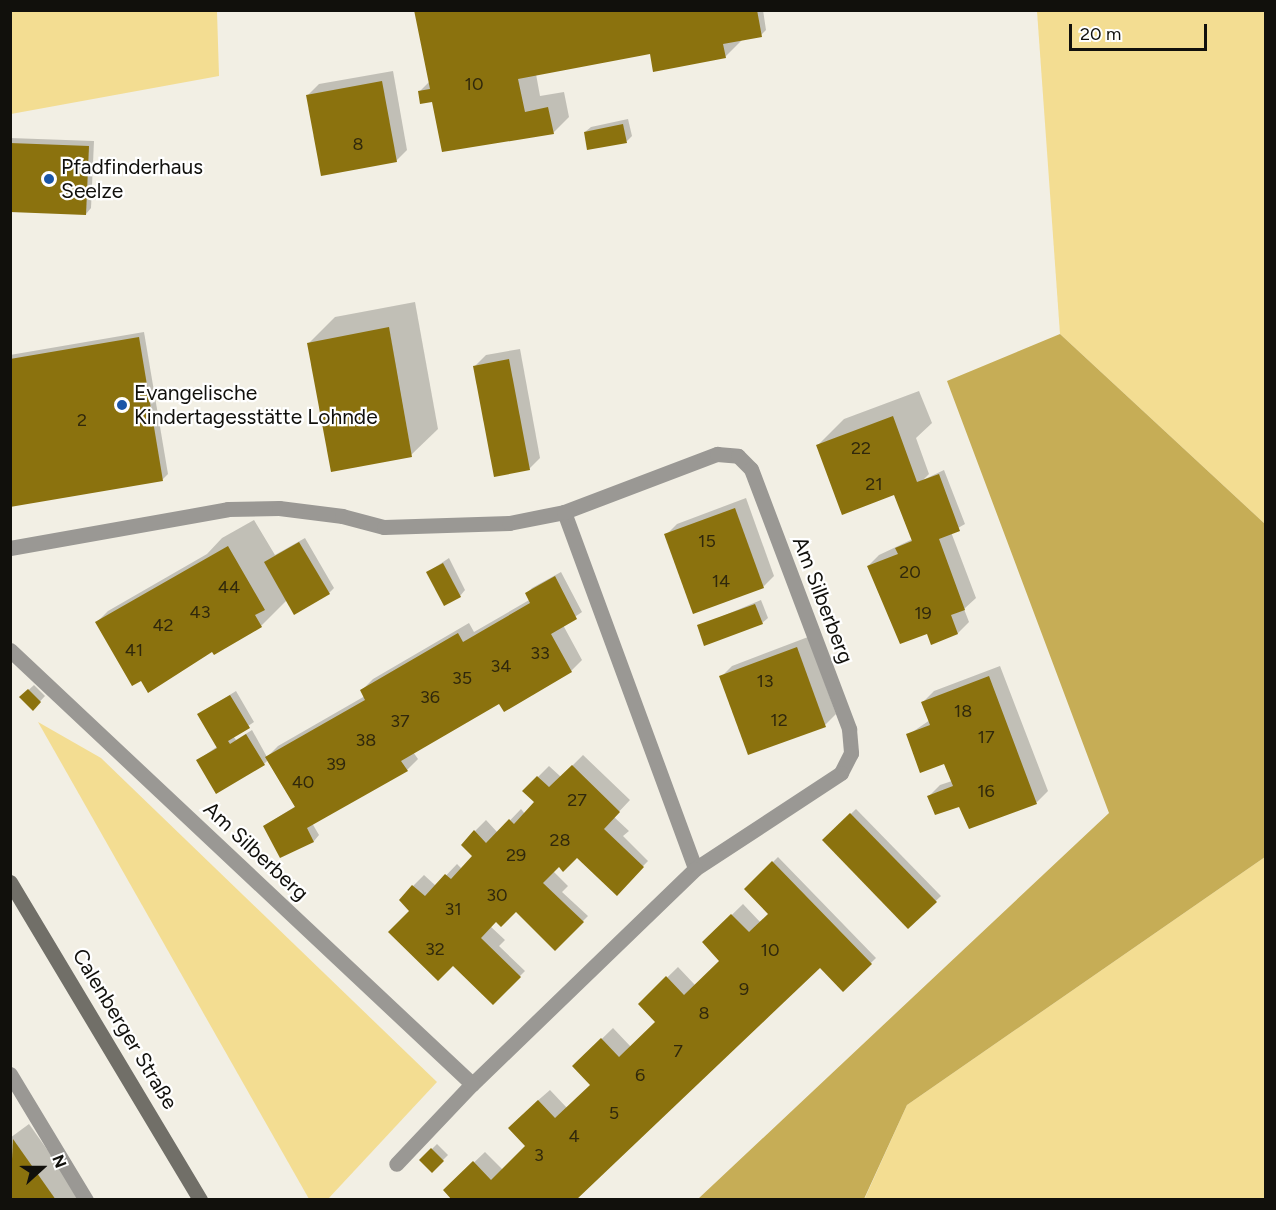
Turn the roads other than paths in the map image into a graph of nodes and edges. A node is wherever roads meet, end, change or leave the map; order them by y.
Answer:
1 (564, 512) junction
2 (10, 548) edge
3 (10, 650) edge
4 (695, 869) junction
5 (10, 882) edge
6 (10, 1074) edge
7 (472, 1084) junction
8 (396, 1164) dead end
9 (86, 1200) edge
10 (200, 1200) edge

1 - 2 street, Am Silberberg
1 - 4 street
1 - 4 street, Am Silberberg
3 - 7 street, Am Silberberg
4 - 7 street, Am Silberberg
5 - 10 street, Calenberger Straße
6 - 9 street
7 - 8 street, Am Silberberg

